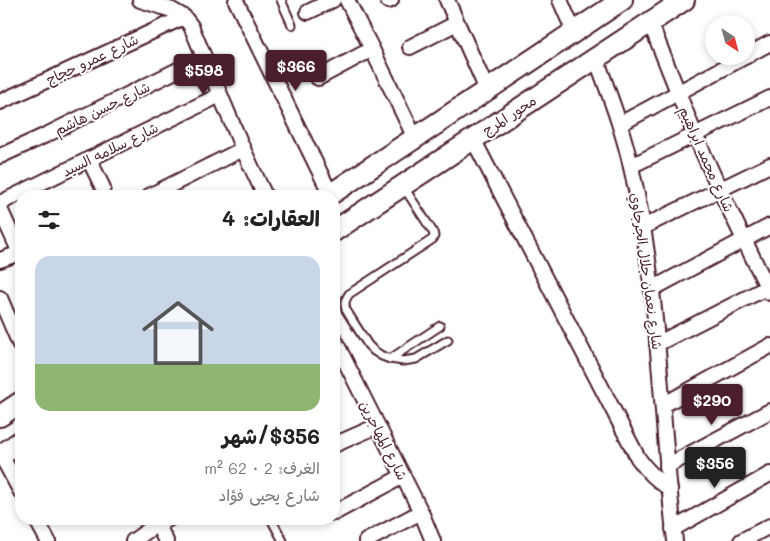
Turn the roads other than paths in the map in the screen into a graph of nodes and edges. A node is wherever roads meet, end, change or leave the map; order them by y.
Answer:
1 (140, 0) edge
2 (281, 0) edge
3 (333, 0) edge
4 (347, 0) edge
5 (446, 0) edge
6 (560, 0) edge
7 (622, 0) edge
8 (684, 0) edge
9 (236, 1) edge
10 (158, 2) edge
11 (308, 12) dead end
12 (184, 17) junction
13 (650, 22) junction
14 (457, 23) junction
15 (292, 25) dead end
16 (574, 32) junction
17 (770, 43) edge
18 (410, 47) dead end
19 (372, 49) junction
20 (755, 51) edge
21 (204, 57) junction
22 (596, 58) junction
23 (730, 65) edge
24 (318, 78) dead end
25 (487, 90) junction
26 (679, 93) junction
27 (220, 95) junction
28 (770, 98) edge
29 (1, 100) edge
30 (620, 124) junction
31 (695, 134) junction
32 (415, 138) junction
33 (473, 139) junction
34 (243, 149) junction
35 (0, 156) edge
36 (89, 159) junction
37 (770, 165) edge
38 (631, 166) junction
39 (402, 186) junction
40 (103, 188) dead end
41 (26, 190) edge
42 (161, 190) edge
43 (262, 190) edge
44 (327, 190) edge
45 (337, 190) edge
46 (720, 190) junction
47 (15, 196) edge
48 (0, 203) edge
49 (0, 209) edge
50 (770, 226) edge
51 (340, 227) edge
52 (643, 227) junction
53 (744, 239) junction
54 (15, 241) edge
55 (15, 256) edge
56 (0, 260) edge
57 (652, 288) junction
58 (769, 289) edge
59 (0, 298) edge
60 (440, 326) dead end
61 (15, 333) edge
62 (448, 340) dead end
63 (657, 344) junction
64 (770, 346) edge
65 (340, 351) edge
66 (390, 359) junction
67 (663, 405) junction
68 (15, 406) edge
69 (770, 410) edge
70 (0, 416) edge
71 (377, 426) junction
72 (340, 442) edge
73 (15, 445) edge
74 (0, 455) edge
75 (667, 466) junction
76 (770, 474) edge
77 (403, 476) junction
78 (15, 481) edge
79 (670, 489) junction
80 (340, 510) edge
81 (421, 512) junction
82 (39, 525) edge
83 (153, 525) edge
84 (157, 525) edge
85 (275, 525) edge
86 (770, 526) edge
87 (674, 535) edge
88 (48, 541) edge
89 (133, 541) edge
90 (166, 541) edge
91 (283, 541) edge
92 (366, 541) edge
93 (434, 541) edge
94 (661, 541) edge
95 (741, 541) edge

1 - 10 street
2 - 15 lane
3 - 11 street
4 - 19 street
5 - 14 street
6 - 16 street
7 - 16 main road
8 - 13 main road, محور المرج
9 - 44 street
10 - 12 street
12 - 21 street
12 - 29 street, شارع عمرو حجاج
13 - 22 main road, محور المرج
13 - 26 street, شارع محمد ابراهيم
14 - 18 street
14 - 25 street
16 - 25 main road
17 - 20 street
19 - 24 street
19 - 32 street
21 - 27 street
21 - 35 street, شارع حسن هاشم
22 - 30 street, شارع نعمان جلال الجرجاوي
22 - 33 main road, محور المرج
23 - 26 street
25 - 32 main road
26 - 30 street
26 - 31 street, شارع محمد ابراهيم
27 - 34 street
27 - 36 street, شارع سلامه السيد
28 - 31 street
30 - 38 street, شارع نعمان جلال الجرجاوي
31 - 38 street
31 - 46 street, شارع محمد ابراهيم
32 - 45 main road
33 - 39 main road, محور المرج
33 - 79 street
34 - 42 street
34 - 43 street
36 - 40 street
36 - 41 street, شارع سلامه السيد
37 - 46 street
38 - 52 street, شارع نعمان جلال الجرجاوي
39 - 51 main road, محور المرج
39 - 66 lane
46 - 52 street
46 - 53 street, شارع محمد ابراهيم
47 - 48 street, شارع سلامه السيد
49 - 54 street
50 - 53 street
52 - 57 street, شارع نعمان جلال الجرجاوي
53 - 57 street
53 - 58 street, شارع محمد ابراهيم
55 - 56 street
57 - 63 street, شارع نعمان جلال الجرجاوي
58 - 63 street
59 - 61 street
60 - 66 lane
62 - 66 lane
63 - 67 street, شارع نعمان جلال الجرجاوي
64 - 67 street
65 - 71 street, شارع المهاجرين
67 - 75 street, شارع نعمان جلال الجرجاوي
68 - 70 main road
69 - 75 street
71 - 72 street
71 - 77 street, شارع المهاجرين
73 - 74 main road
74 - 78 street
75 - 79 street, شارع نعمان جلال الجرجاوي
76 - 87 street
77 - 80 street
77 - 81 street, شارع المهاجرين
79 - 87 street, شارع نعمان جلال الجرجاوي
81 - 92 street
81 - 93 street, شارع المهاجرين
82 - 88 street
83 - 89 street
84 - 90 street
85 - 91 lane
86 - 95 street
87 - 94 street

